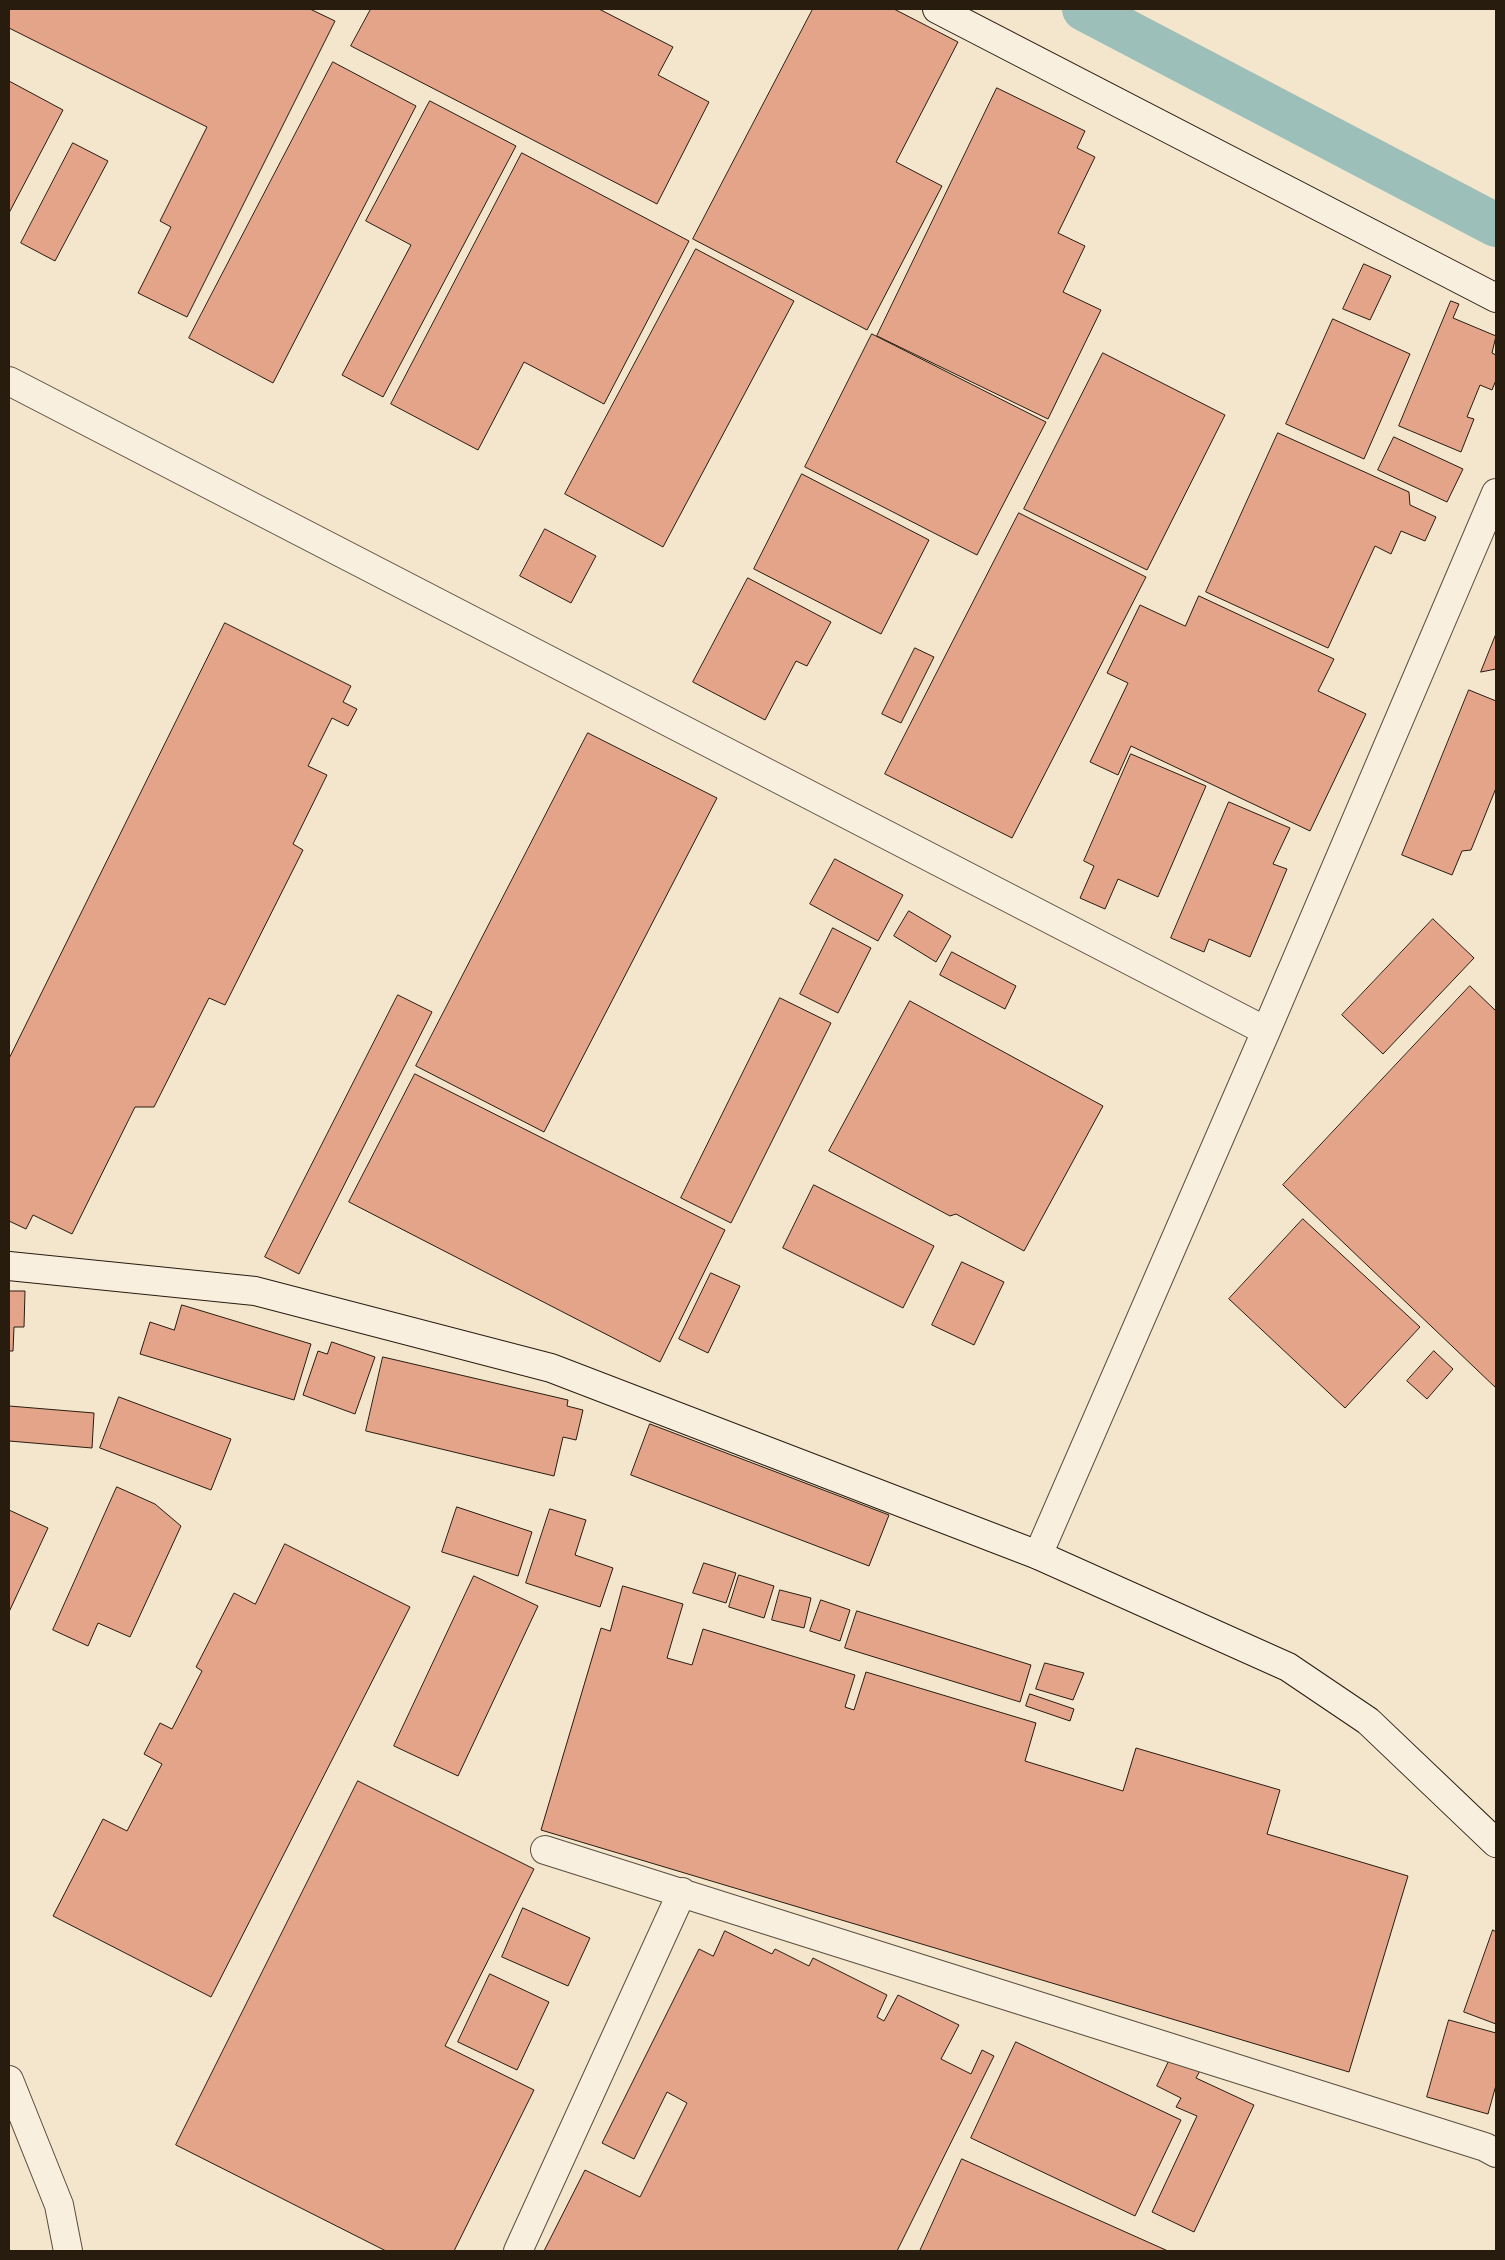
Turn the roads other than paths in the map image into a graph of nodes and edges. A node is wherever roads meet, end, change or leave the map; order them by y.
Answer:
1 (937, 9) edge
2 (1496, 298) edge
3 (9, 381) edge
4 (1496, 493) edge
5 (1266, 1031) junction
6 (9, 1266) edge
7 (1038, 1554) junction
8 (1496, 1843) edge
9 (544, 1850) dead end
10 (682, 1892) junction
11 (9, 2080) edge
12 (1496, 2153) edge
13 (68, 2251) edge
14 (518, 2251) edge

1 - 2 street
3 - 5 street
4 - 5 street
5 - 7 street
6 - 7 street
7 - 8 street
9 - 10 street
10 - 12 street
10 - 14 street
11 - 13 street

